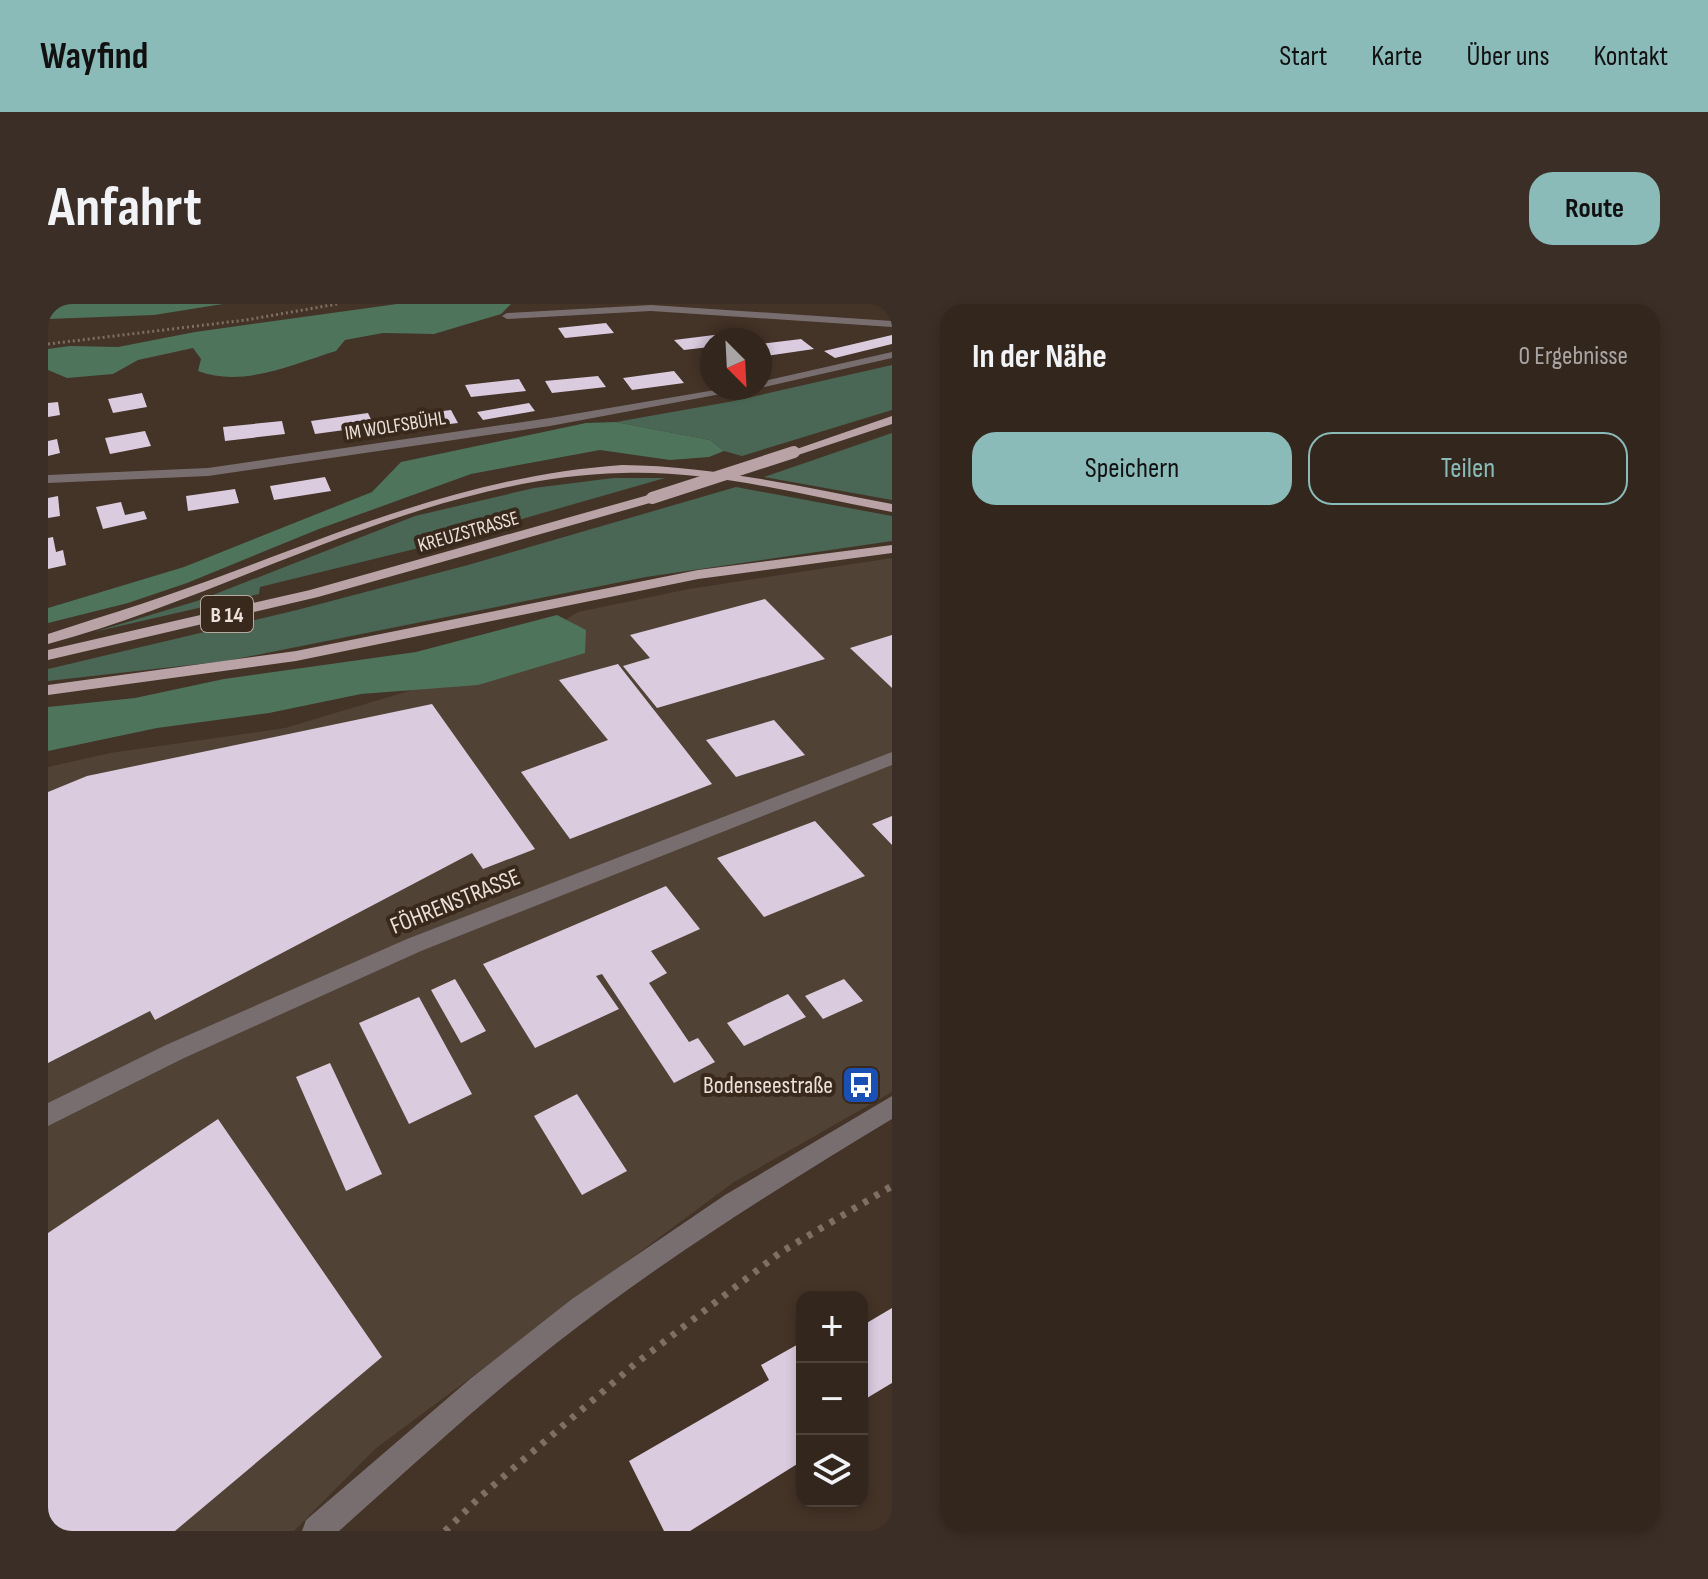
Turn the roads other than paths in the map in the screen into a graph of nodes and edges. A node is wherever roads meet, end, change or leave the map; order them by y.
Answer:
1 (719, 304) edge
2 (729, 311) junction
3 (507, 316) dead end
4 (892, 324) edge
5 (892, 355) edge
6 (772, 382) edge
7 (700, 396) edge
8 (892, 420) edge
9 (48, 479) edge
10 (892, 508) edge
11 (892, 549) edge
12 (48, 639) edge
13 (48, 655) edge
14 (48, 690) edge
15 (892, 758) edge
16 (892, 1107) edge
17 (48, 1115) edge
18 (317, 1531) edge

1 - 2 street
2 - 3 street
2 - 4 street
5 - 6 street
7 - 9 street, IM WOLFSBÜHL
8 - 13 main road, KREUZSTRASSE / B 14, bridge
10 - 12 main road
11 - 14 main road
15 - 17 street, FÖHRENSTRASSE
16 - 18 street

